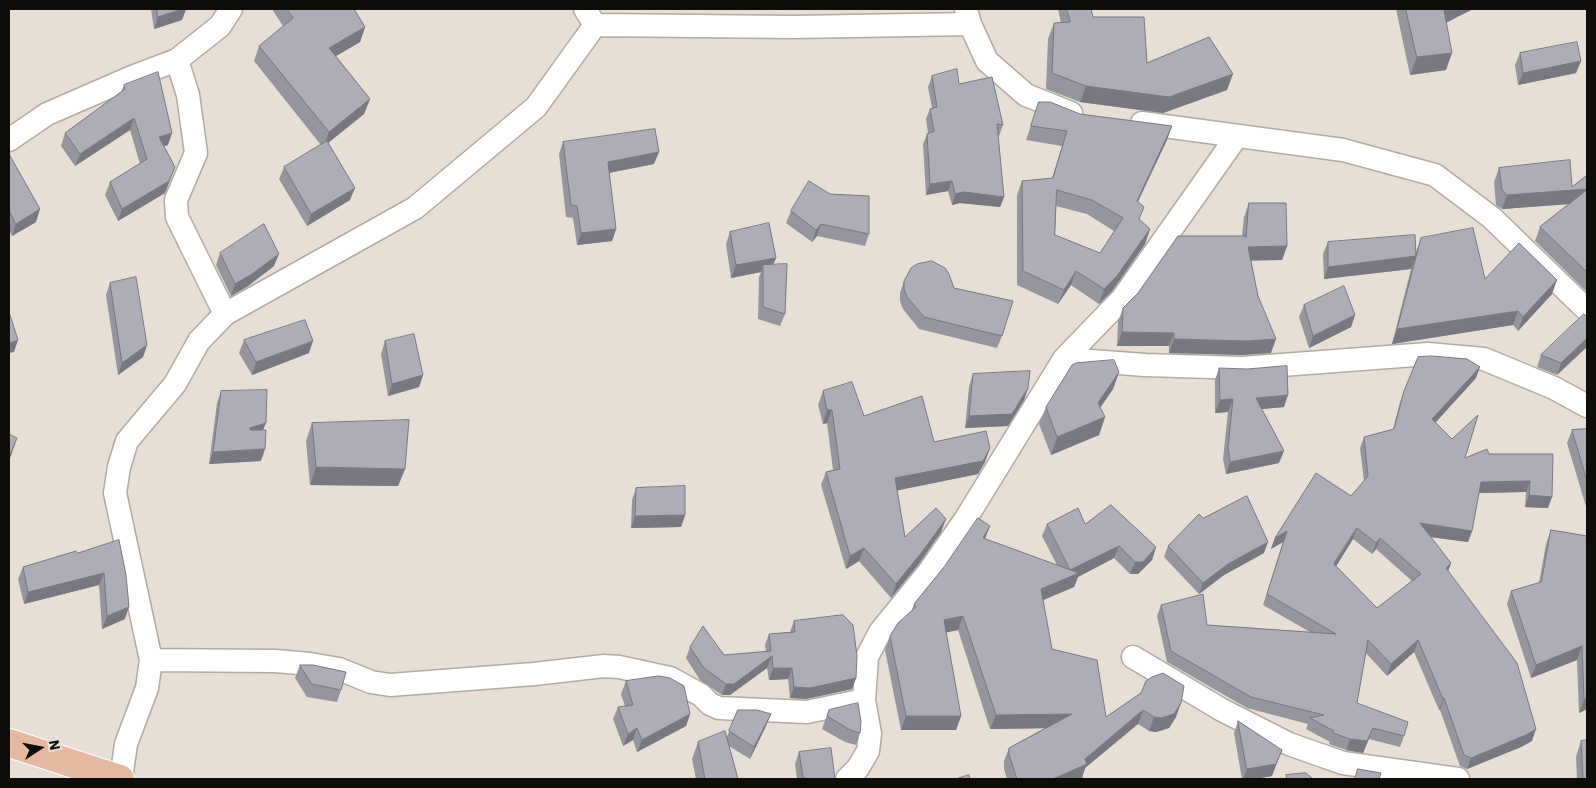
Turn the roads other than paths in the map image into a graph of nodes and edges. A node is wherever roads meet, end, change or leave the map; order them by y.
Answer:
1 (231, 9) edge
2 (590, 17) edge
3 (968, 17) edge
4 (177, 60) junction
5 (1087, 116) edge
6 (1117, 120) edge
7 (1237, 136) junction
8 (9, 140) edge
9 (1587, 310) edge
10 (225, 314) junction
11 (1064, 358) junction
12 (1587, 406) edge
13 (1133, 657) dead end
14 (151, 660) junction
15 (864, 700) junction
16 (9, 743) edge
17 (120, 779) edge
18 (848, 779) edge
19 (1458, 779) edge

1 - 4 street
2 - 3 street
2 - 10 street
3 - 5 street
4 - 8 street
4 - 10 street
6 - 7 street
7 - 9 street
7 - 11 street
10 - 14 street
11 - 12 street
11 - 15 street
13 - 19 street
14 - 15 street
14 - 17 street
15 - 18 street
16 - 17 main road

